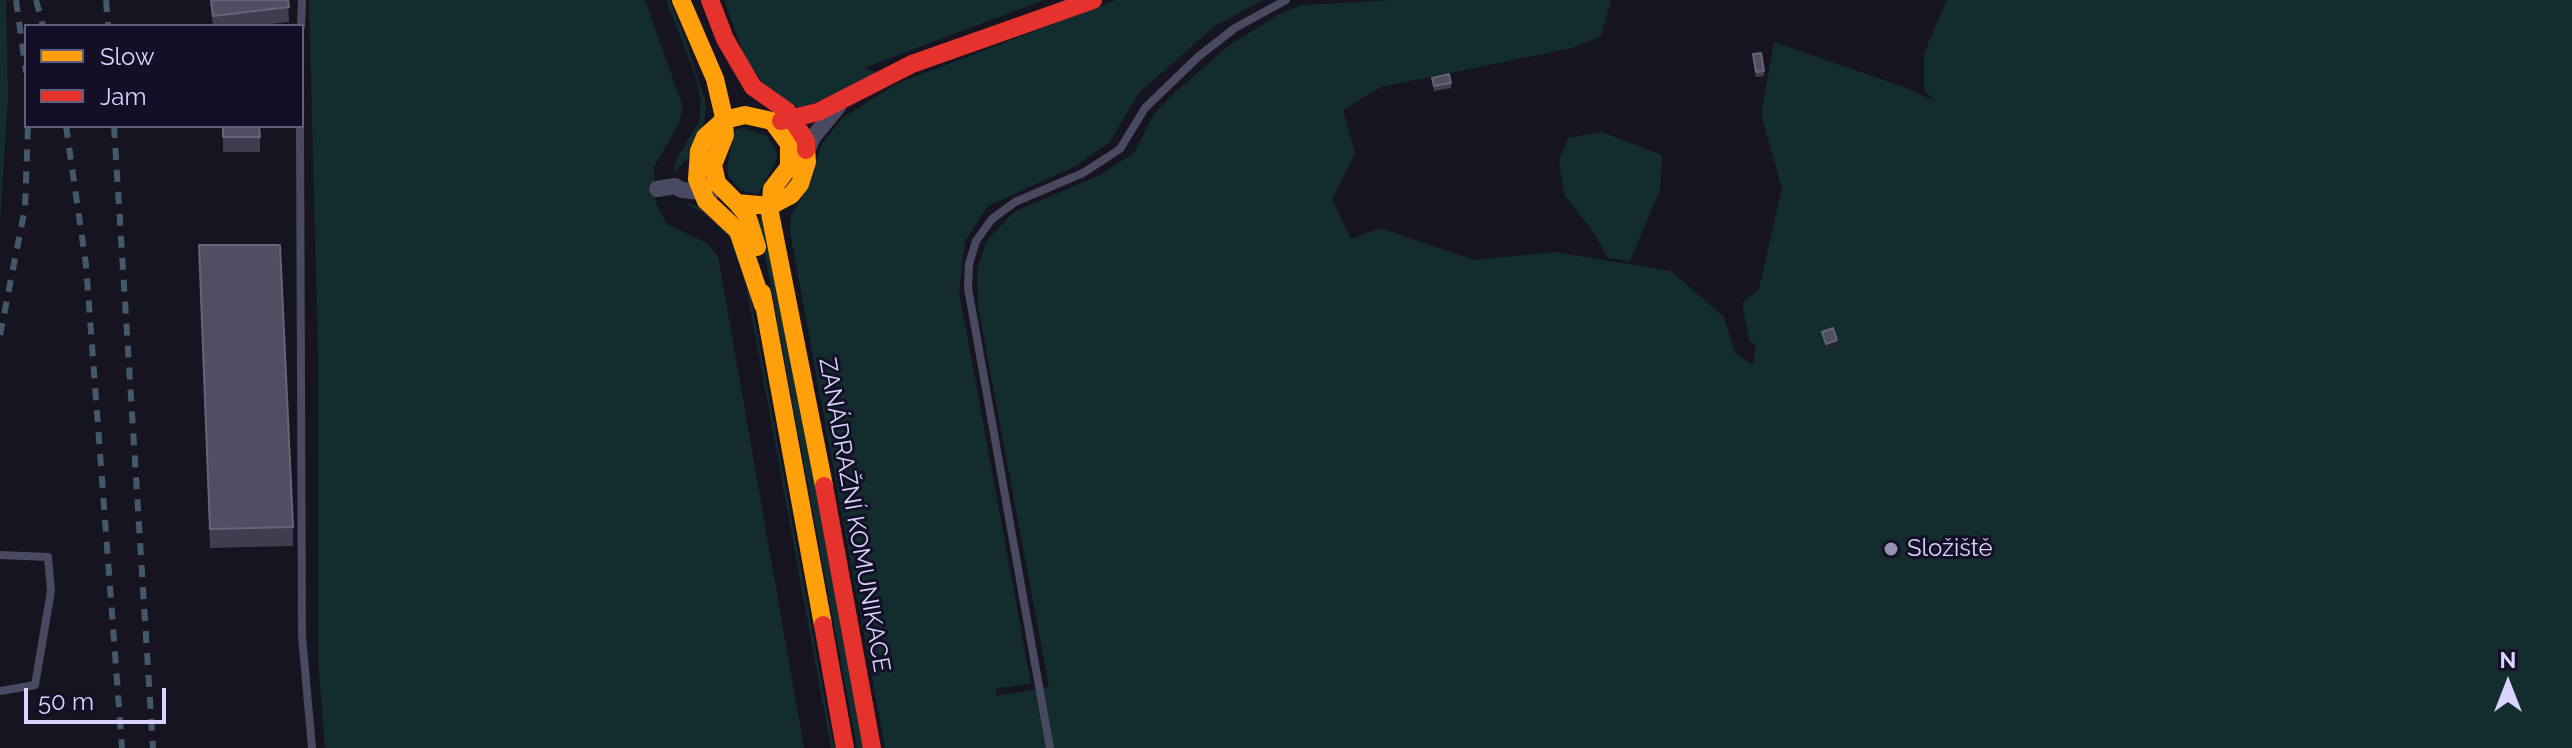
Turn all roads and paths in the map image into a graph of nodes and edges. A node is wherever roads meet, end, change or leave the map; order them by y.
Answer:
1 (302, 0) edge
2 (681, 0) edge
3 (710, 0) edge
4 (1093, 0) edge
5 (1286, 0) edge
6 (301, 24) edge
7 (725, 39) junction
8 (841, 103) junction
9 (767, 119) junction
10 (794, 119) junction
11 (718, 124) junction
12 (300, 128) edge
13 (699, 151) junction
14 (807, 151) junction
15 (675, 186) junction
16 (657, 189) dead end
17 (700, 192) junction
18 (791, 195) junction
19 (732, 200) junction
20 (770, 206) junction
21 (788, 290) junction
22 (763, 305) junction
23 (0, 555) edge
24 (0, 691) edge
25 (312, 748) edge
26 (845, 748) edge
27 (872, 748) edge
28 (1050, 748) edge

1 - 6 lane
2 - 11 main road
3 - 7 main road
4 - 8 main road
5 - 28 lane
7 - 9 main road
7 - 10 main road
8 - 10 main road
8 - 14 street
9 - 10 main road
9 - 11 main road
9 - 20 main road
10 - 14 main road
11 - 13 main road
11 - 19 main road, ZANÁDRAŽNÍ KOMUNIKACE
12 - 25 lane
13 - 15 street
13 - 17 main road
14 - 18 main road, ZANÁDRAŽNÍ KOMUNIKACE
15 - 16 street
15 - 17 street
17 - 19 street
17 - 22 main road, ZANÁDRAŽNÍ KOMUNIKACE
18 - 20 main road
18 - 21 main road, ZANÁDRAŽNÍ KOMUNIKACE
19 - 20 main road
19 - 22 main road, ZANÁDRAŽNÍ KOMUNIKACE
20 - 21 main road, ZANÁDRAŽNÍ KOMUNIKACE
21 - 27 main road, ZANÁDRAŽNÍ KOMUNIKACE
22 - 26 main road, ZANÁDRAŽNÍ KOMUNIKACE
23 - 24 lane

